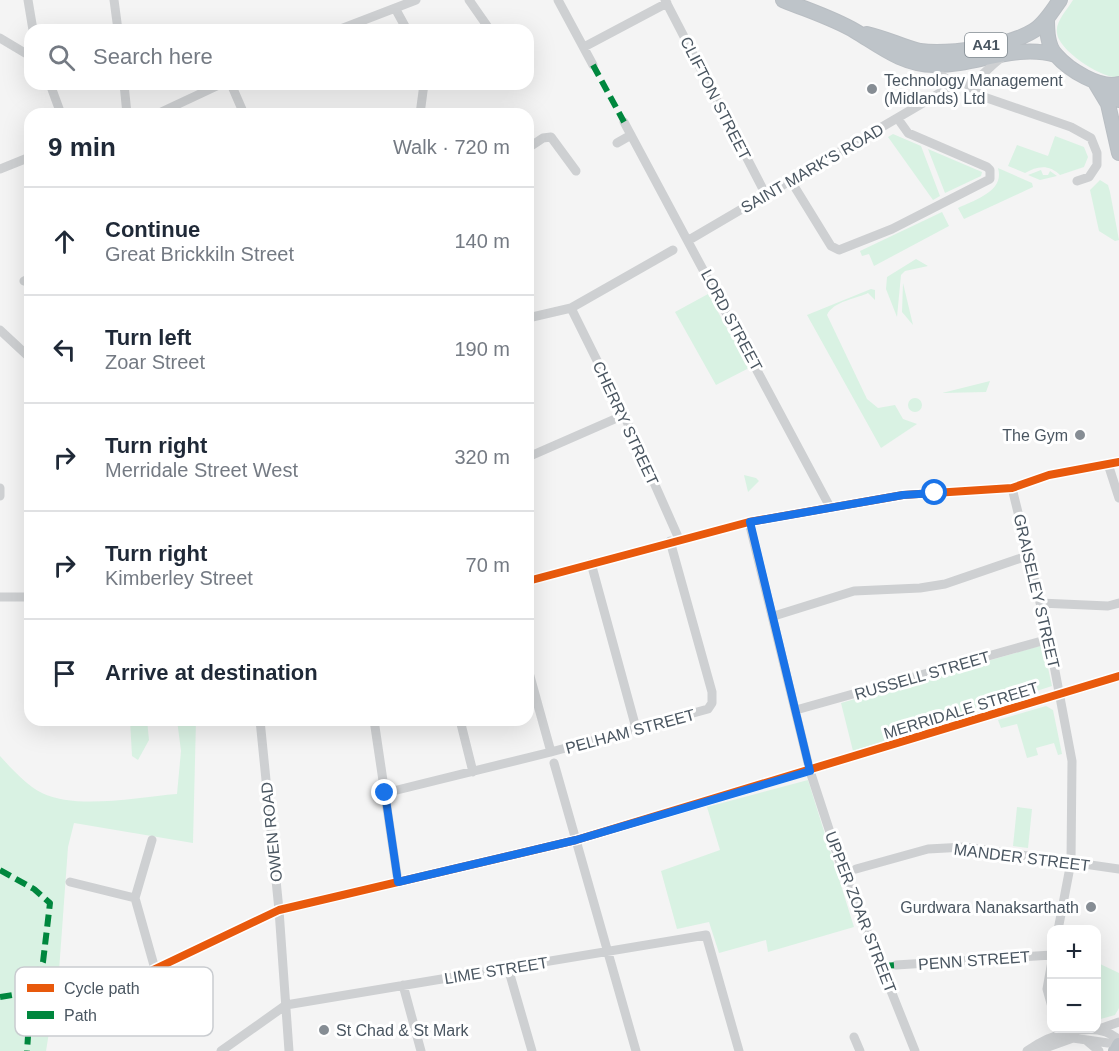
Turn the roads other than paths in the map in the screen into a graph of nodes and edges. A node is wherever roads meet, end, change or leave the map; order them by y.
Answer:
1 (28, 0) edge
2 (114, 0) edge
3 (416, 0) edge
4 (469, 0) edge
5 (558, 0) edge
6 (783, 0) edge
7 (1060, 0) edge
8 (666, 1) edge
9 (812, 5) edge
10 (395, 8) junction
11 (1047, 18) junction
12 (32, 24) edge
13 (117, 24) edge
14 (354, 24) edge
15 (404, 24) edge
16 (486, 24) edge
17 (854, 31) junction
18 (0, 38) edge
19 (584, 47) junction
20 (24, 52) edge
21 (1012, 53) junction
22 (1056, 55) junction
23 (593, 65) dead end
24 (936, 70) junction
25 (980, 77) junction
26 (957, 82) junction
27 (1108, 85) edge
28 (53, 90) edge
29 (125, 90) edge
30 (208, 90) edge
31 (234, 90) edge
32 (424, 90) edge
33 (936, 97) junction
34 (991, 99) junction
35 (1119, 100) edge
36 (59, 108) edge
37 (126, 108) edge
38 (171, 108) edge
39 (241, 108) edge
40 (423, 108) edge
41 (898, 119) junction
42 (624, 122) dead end
43 (631, 135) junction
44 (617, 143) dead end
45 (534, 144) edge
46 (1119, 153) edge
47 (24, 159) edge
48 (0, 169) edge
49 (576, 171) dead end
50 (791, 181) junction
51 (1077, 181) dead end
52 (766, 195) junction
53 (689, 240) junction
54 (673, 250) dead end
55 (571, 308) junction
56 (534, 317) edge
57 (0, 330) edge
58 (24, 352) edge
59 (624, 415) junction
60 (534, 454) edge
61 (1119, 462) edge
62 (1108, 464) junction
63 (0, 488) edge
64 (1012, 488) junction
65 (0, 496) edge
66 (1119, 498) edge
67 (830, 507) junction
68 (750, 522) junction
69 (674, 540) junction
70 (1027, 556) junction
71 (591, 563) junction
72 (534, 578) edge
73 (0, 597) edge
74 (24, 597) edge
75 (1040, 603) junction
76 (1119, 603) edge
77 (774, 616) junction
78 (1049, 639) junction
79 (1119, 676) edge
80 (534, 691) edge
81 (1061, 694) junction
82 (708, 709) joint
83 (796, 711) junction
84 (261, 726) edge
85 (375, 726) edge
86 (462, 726) edge
87 (636, 728) junction
88 (551, 752) junction
89 (554, 763) dead end
90 (810, 771) junction
91 (473, 772) junction
92 (385, 793) junction
93 (152, 840) dead end
94 (576, 840) junction
95 (1071, 862) junction
96 (1119, 868) edge
97 (856, 869) dead end
98 (70, 882) dead end
99 (398, 882) junction
100 (135, 898) junction
101 (279, 910) junction
102 (1059, 925) edge
103 (608, 951) junction
104 (1047, 955) edge
105 (896, 965) dead end
106 (154, 967) edge
107 (159, 967) edge
108 (508, 968) junction
109 (403, 986) junction
110 (286, 1005) junction
111 (1119, 1022) edge
112 (1101, 1028) edge
113 (1101, 1031) edge
114 (1058, 1033) edge
115 (854, 1037) dead end
116 (1081, 1039) junction
117 (1119, 1042) edge
118 (220, 1051) edge
119 (289, 1051) edge
120 (421, 1051) edge
121 (532, 1051) edge
122 (636, 1051) edge
123 (739, 1051) edge
124 (860, 1051) edge
125 (915, 1051) edge
126 (1027, 1051) edge
127 (1037, 1051) edge
128 (1099, 1051) edge
129 (1116, 1051) edge

1 - 12 street
2 - 13 street
3 - 10 street
4 - 16 street
5 - 19 street
6 - 9 highway, A41
7 - 11 highway
8 - 19 street
8 - 52 street, CLIFTON STREET
9 - 17 highway, A41
10 - 14 street
10 - 15 street
11 - 17 highway, A41
11 - 22 highway
17 - 24 highway, A41
18 - 20 street
19 - 23 street
21 - 22 highway, A41
21 - 24 highway, A41
21 - 25 street, SAINT MARK'S ROAD
22 - 27 highway
24 - 26 street
24 - 33 street
25 - 26 street, SAINT MARK'S ROAD
25 - 34 street
26 - 33 street, SAINT MARK'S ROAD
26 - 34 street
27 - 35 highway
27 - 46 highway
28 - 36 street
29 - 37 street
30 - 38 street
31 - 39 street
32 - 40 street
33 - 41 street, SAINT MARK'S ROAD
34 - 51 street
41 - 50 street, SAINT MARK'S ROAD
41 - 50 street
42 - 43 street, LORD STREET
43 - 44 street
43 - 53 street, LORD STREET
45 - 49 street
47 - 48 street
50 - 52 street, SAINT MARK'S ROAD
52 - 53 street, SAINT MARK'S ROAD
53 - 67 street, LORD STREET
54 - 55 street
55 - 56 street
55 - 59 street, CHERRY STREET
57 - 58 street
59 - 60 street
59 - 69 street, CHERRY STREET
61 - 62 street
62 - 64 street
62 - 66 street
63 - 65 street
64 - 67 street
64 - 70 street, GRAISELEY STREET
67 - 68 street
68 - 69 street
68 - 77 street, UPPER ZOAR STREET
69 - 71 street
69 - 82 street, CHERRY STREET
70 - 75 street, GRAISELEY STREET
70 - 77 street
71 - 72 street
71 - 87 street
73 - 74 street
75 - 76 street
75 - 78 street, GRAISELEY STREET
77 - 83 street, UPPER ZOAR STREET
78 - 81 street, GRAISELEY STREET
78 - 83 street, RUSSELL STREET
79 - 81 street, MERRIDALE STREET
80 - 88 street
81 - 90 street, MERRIDALE STREET
81 - 95 street, GRAISELEY STREET
82 - 87 street, PELHAM STREET
83 - 90 street, UPPER ZOAR STREET
84 - 101 street, OWEN ROAD
85 - 92 street
86 - 91 street
87 - 88 street, PELHAM STREET
88 - 91 street, PELHAM STREET
89 - 94 street
90 - 94 street, MERRIDALE STREET
90 - 125 street, UPPER ZOAR STREET
91 - 92 street, PELHAM STREET
92 - 99 street
93 - 100 street
94 - 99 street, MERRIDALE STREET
94 - 103 street
95 - 96 street, MANDER STREET
95 - 97 street, MANDER STREET
95 - 102 street, GRAISELEY STREET
98 - 100 street
99 - 101 street, MERRIDALE STREET
100 - 106 street
101 - 107 street, MERRIDALE STREET
101 - 110 street, OWEN ROAD
103 - 108 street, LIME STREET
103 - 122 street
103 - 123 street, LIME STREET
104 - 105 street, PENN STREET
108 - 109 street, LIME STREET
108 - 121 street
109 - 110 street, LIME STREET
109 - 120 street
110 - 118 street
110 - 119 street, OWEN ROAD
111 - 112 street
113 - 117 street
114 - 126 street
115 - 124 street
116 - 117 street
116 - 127 street
116 - 128 street
117 - 129 highway

